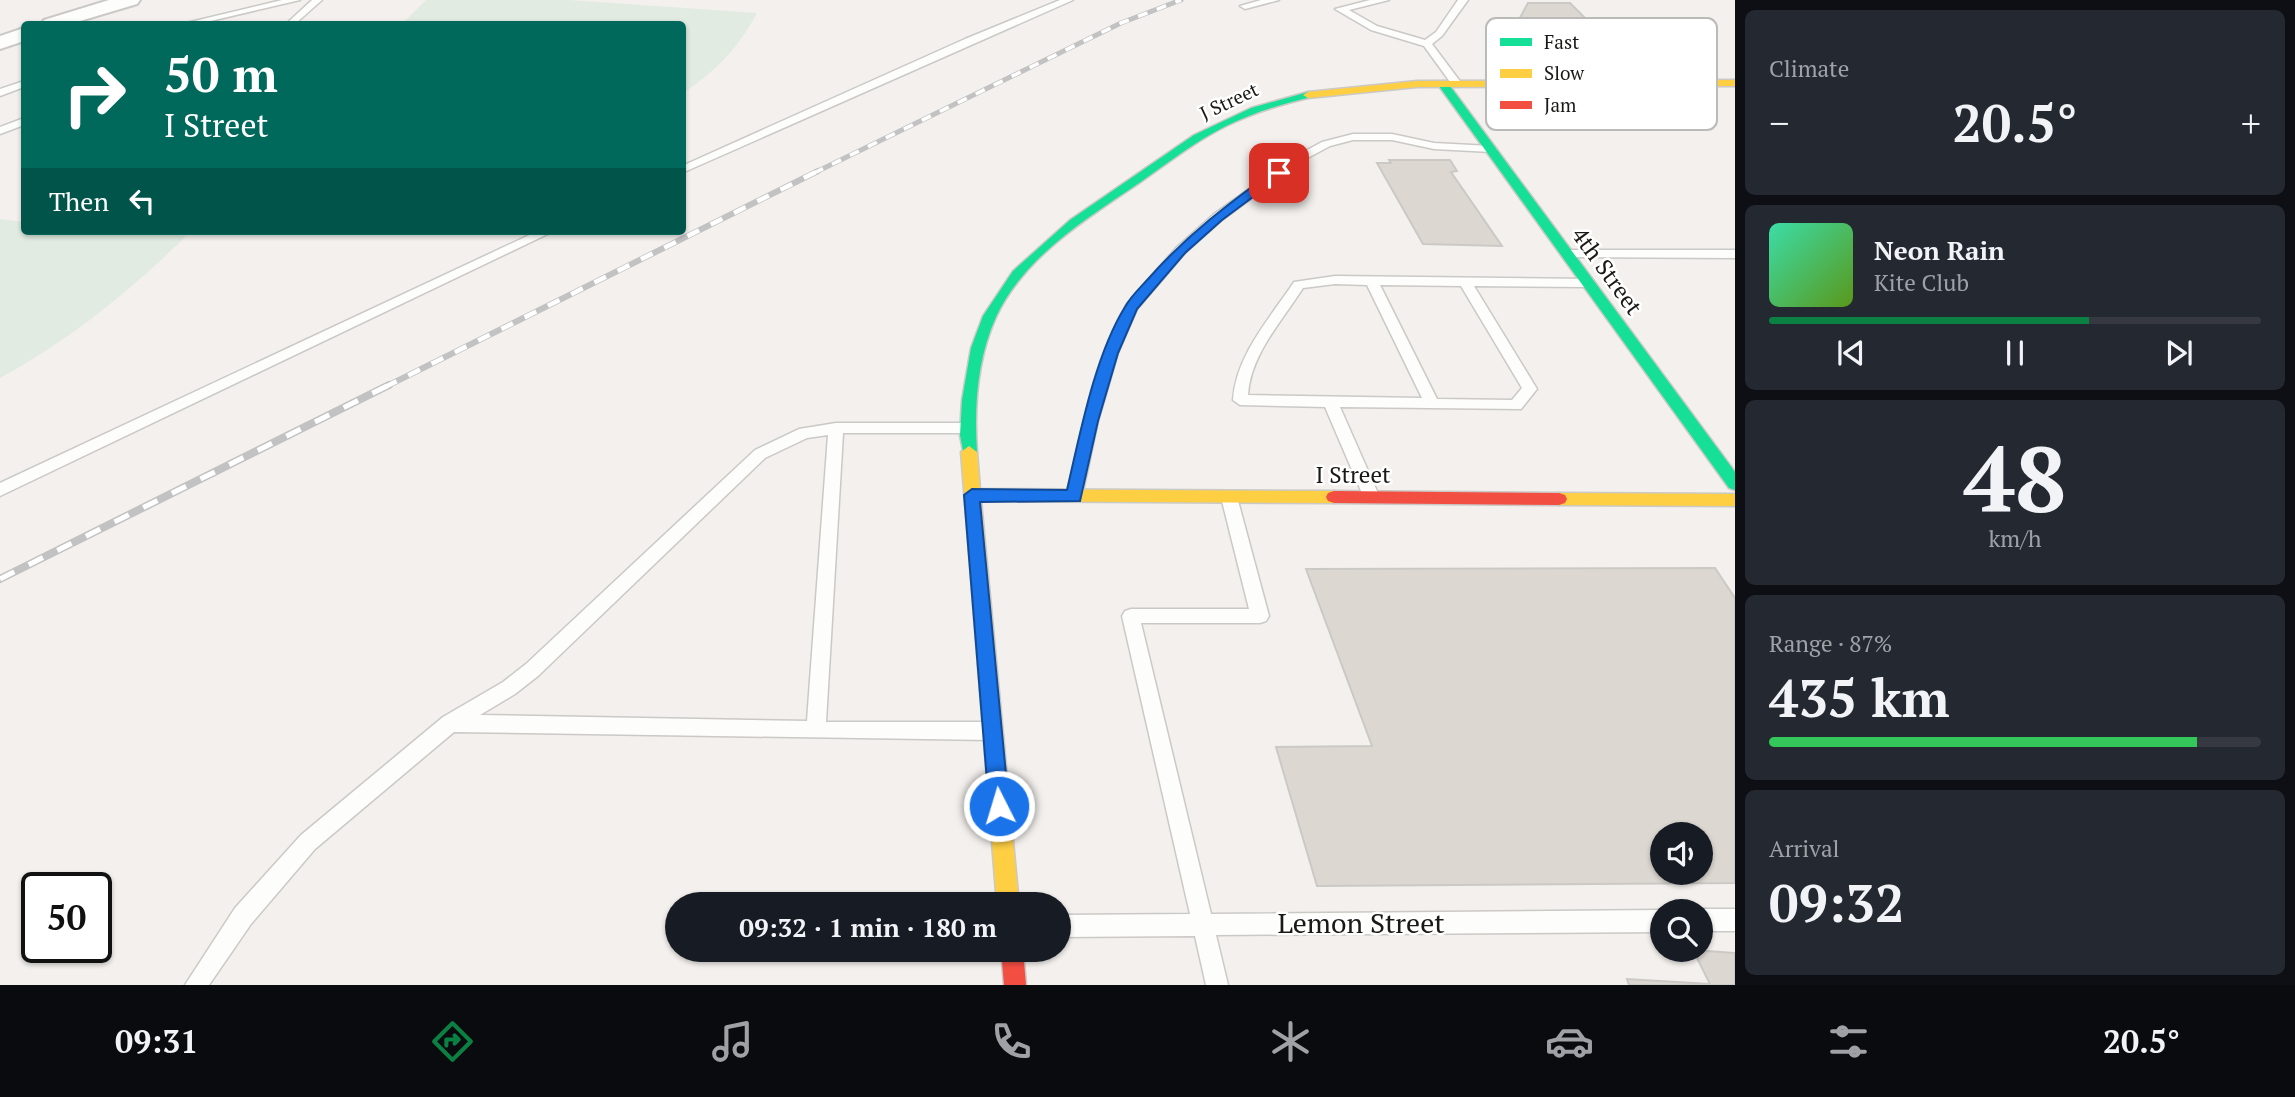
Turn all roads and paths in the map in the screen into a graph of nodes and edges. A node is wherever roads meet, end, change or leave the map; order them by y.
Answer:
1 (130, 0) edge
2 (295, 0) edge
3 (317, 0) edge
4 (1068, 0) edge
5 (1274, 0) edge
6 (1384, 0) edge
7 (1463, 0) edge
8 (1245, 6) dead end
9 (61, 21) edge
10 (200, 21) edge
11 (293, 21) edge
12 (21, 35) edge
13 (0, 43) edge
14 (1427, 44) junction
15 (1735, 71) edge
16 (1718, 83) joint
17 (1735, 83) edge
18 (1450, 84) junction
19 (1486, 84) edge
20 (21, 85) edge
21 (0, 93) edge
22 (21, 122) edge
23 (0, 131) edge
24 (1491, 149) junction
25 (686, 168) edge
26 (540, 235) edge
27 (1567, 254) junction
28 (1735, 254) edge
29 (1373, 281) junction
30 (1465, 282) junction
31 (1588, 283) junction
32 (1330, 402) junction
33 (1432, 403) junction
34 (835, 428) junction
35 (967, 428) junction
36 (1735, 484) edge
37 (0, 490) edge
38 (972, 495) junction
39 (1074, 496) junction
40 (1229, 497) junction
41 (1372, 498) junction
42 (1735, 500) edge
43 (450, 723) junction
44 (816, 730) junction
45 (993, 731) junction
46 (1007, 892) edge
47 (1650, 920) edge
48 (1713, 920) edge
49 (1735, 920) edge
50 (1203, 924) junction
51 (1071, 926) edge
52 (1013, 962) edge
53 (197, 985) edge
54 (1015, 985) edge
55 (1217, 985) edge

1 - 9 street
2 - 10 lane
3 - 11 lane
4 - 25 lane
5 - 8 lane
6 - 14 lane
7 - 14 lane
12 - 13 street
14 - 18 lane
15 - 16 main road
16 - 17 main road, J Street
18 - 19 main road, J Street
18 - 24 main road, 4th Street
18 - 35 main road, J Street
20 - 21 lane
22 - 23 lane
24 - 27 main road, 4th Street
24 - 39 lane
26 - 37 lane
27 - 28 lane
27 - 31 main road, 4th Street
29 - 30 lane
29 - 32 lane
29 - 33 lane
30 - 31 lane
30 - 33 lane
31 - 36 main road, 4th Street
32 - 33 lane
32 - 41 lane
34 - 35 lane
34 - 43 lane
34 - 44 lane
35 - 38 main road, J Street
38 - 39 main road, I Street
38 - 45 main road, J Street
39 - 40 main road, I Street
40 - 41 main road, I Street
40 - 50 lane
41 - 42 main road, I Street
43 - 44 lane
43 - 53 lane
44 - 45 lane
45 - 46 main road, J Street
47 - 50 lane, Lemon Street
48 - 49 lane
50 - 51 lane, Lemon Street
50 - 55 lane
52 - 54 main road

